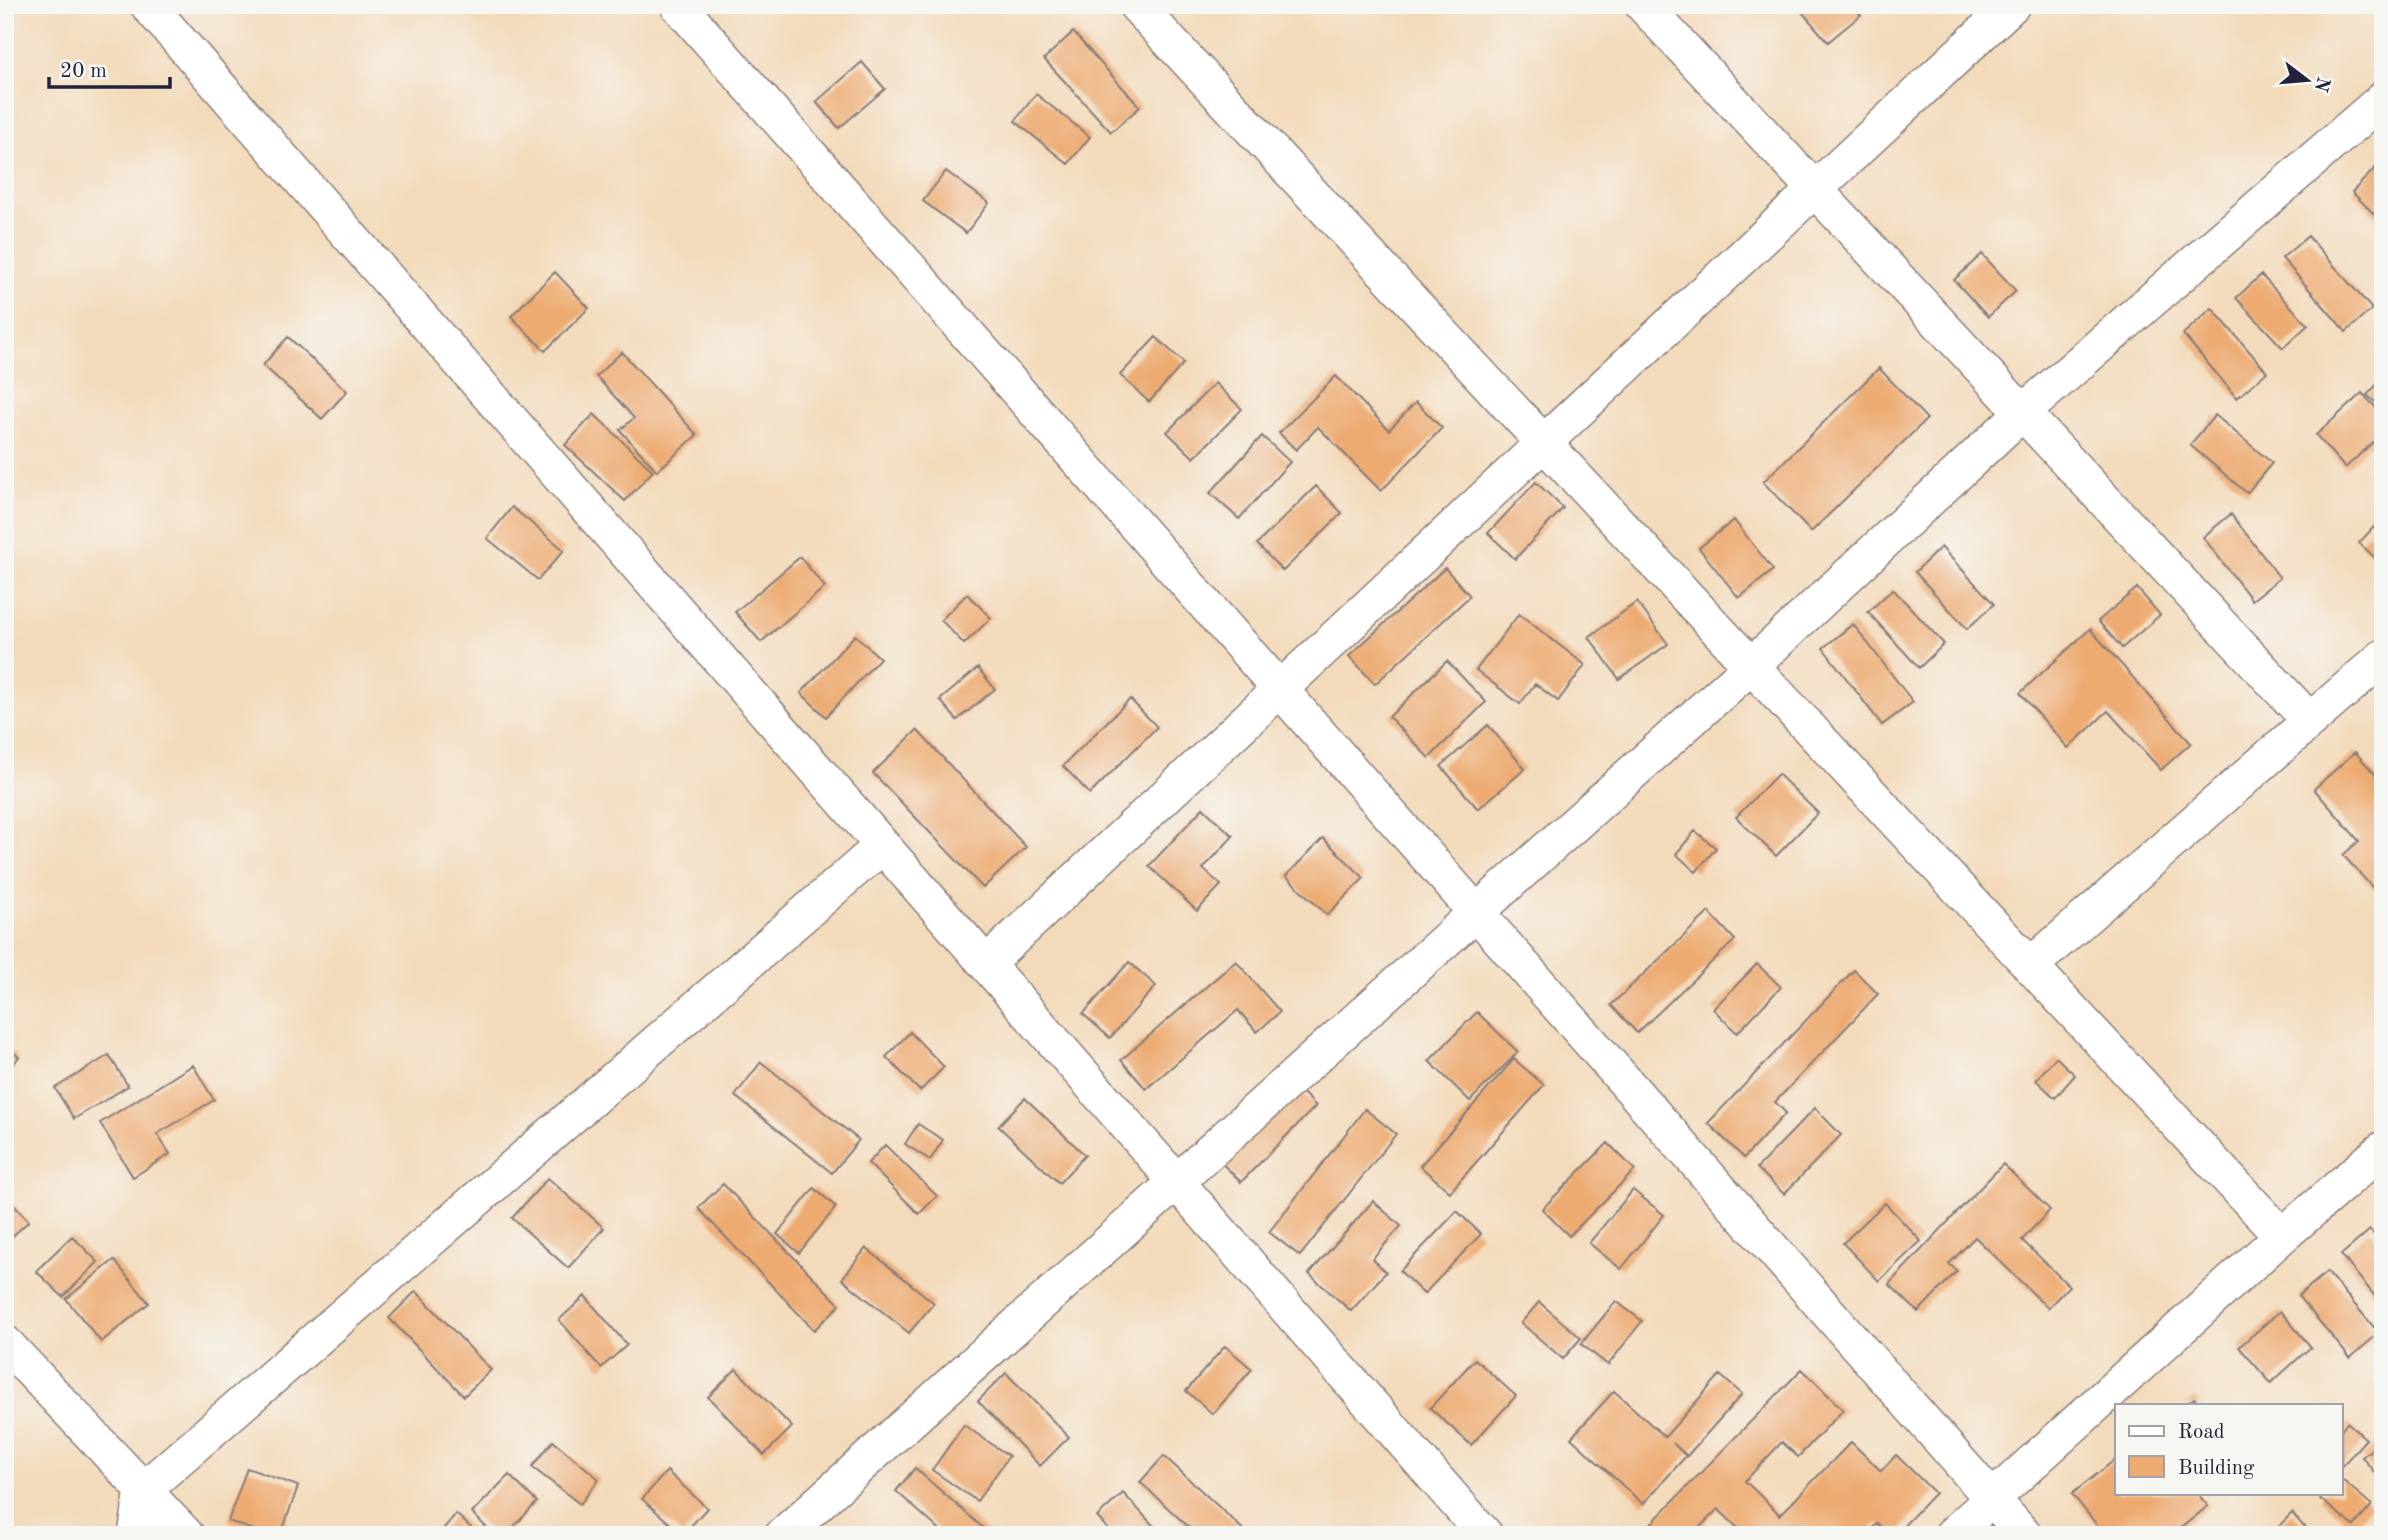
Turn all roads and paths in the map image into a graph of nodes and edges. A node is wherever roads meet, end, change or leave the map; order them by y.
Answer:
1 (148, 5) edge
2 (678, 5) edge
3 (1136, 5) edge
4 (1643, 5) edge
5 (2012, 5) edge
6 (2383, 99) edge
7 (1815, 189) junction
8 (2023, 412) junction
9 (1543, 443) junction
10 (2383, 657) edge
11 (1751, 666) junction
12 (1281, 688) junction
13 (2310, 721) junction
14 (882, 846) junction
15 (1477, 911) junction
16 (986, 964) junction
17 (2030, 966) junction
18 (2383, 1149) edge
19 (1176, 1182) junction
20 (2282, 1236) junction
21 (5, 1343) edge
22 (143, 1490) junction
23 (1992, 1499) junction
24 (785, 1534) edge
25 (136, 1535) edge
26 (186, 1535) edge
27 (1485, 1535) edge
28 (1952, 1535) edge
29 (2024, 1535) edge

1 - 14 street
2 - 12 street
3 - 9 street
4 - 7 street
5 - 7 street
6 - 8 street
7 - 8 street
7 - 9 street
8 - 11 street
8 - 13 street
9 - 11 street
9 - 12 street
10 - 13 street
11 - 15 street
11 - 17 street
12 - 15 street
12 - 16 street
13 - 17 street
14 - 16 street
14 - 22 street
15 - 19 street
15 - 23 street
16 - 19 street
17 - 20 street
18 - 20 street
19 - 24 street
19 - 27 street
20 - 23 street
21 - 22 street
22 - 25 street
22 - 26 street
23 - 28 street
23 - 29 street

